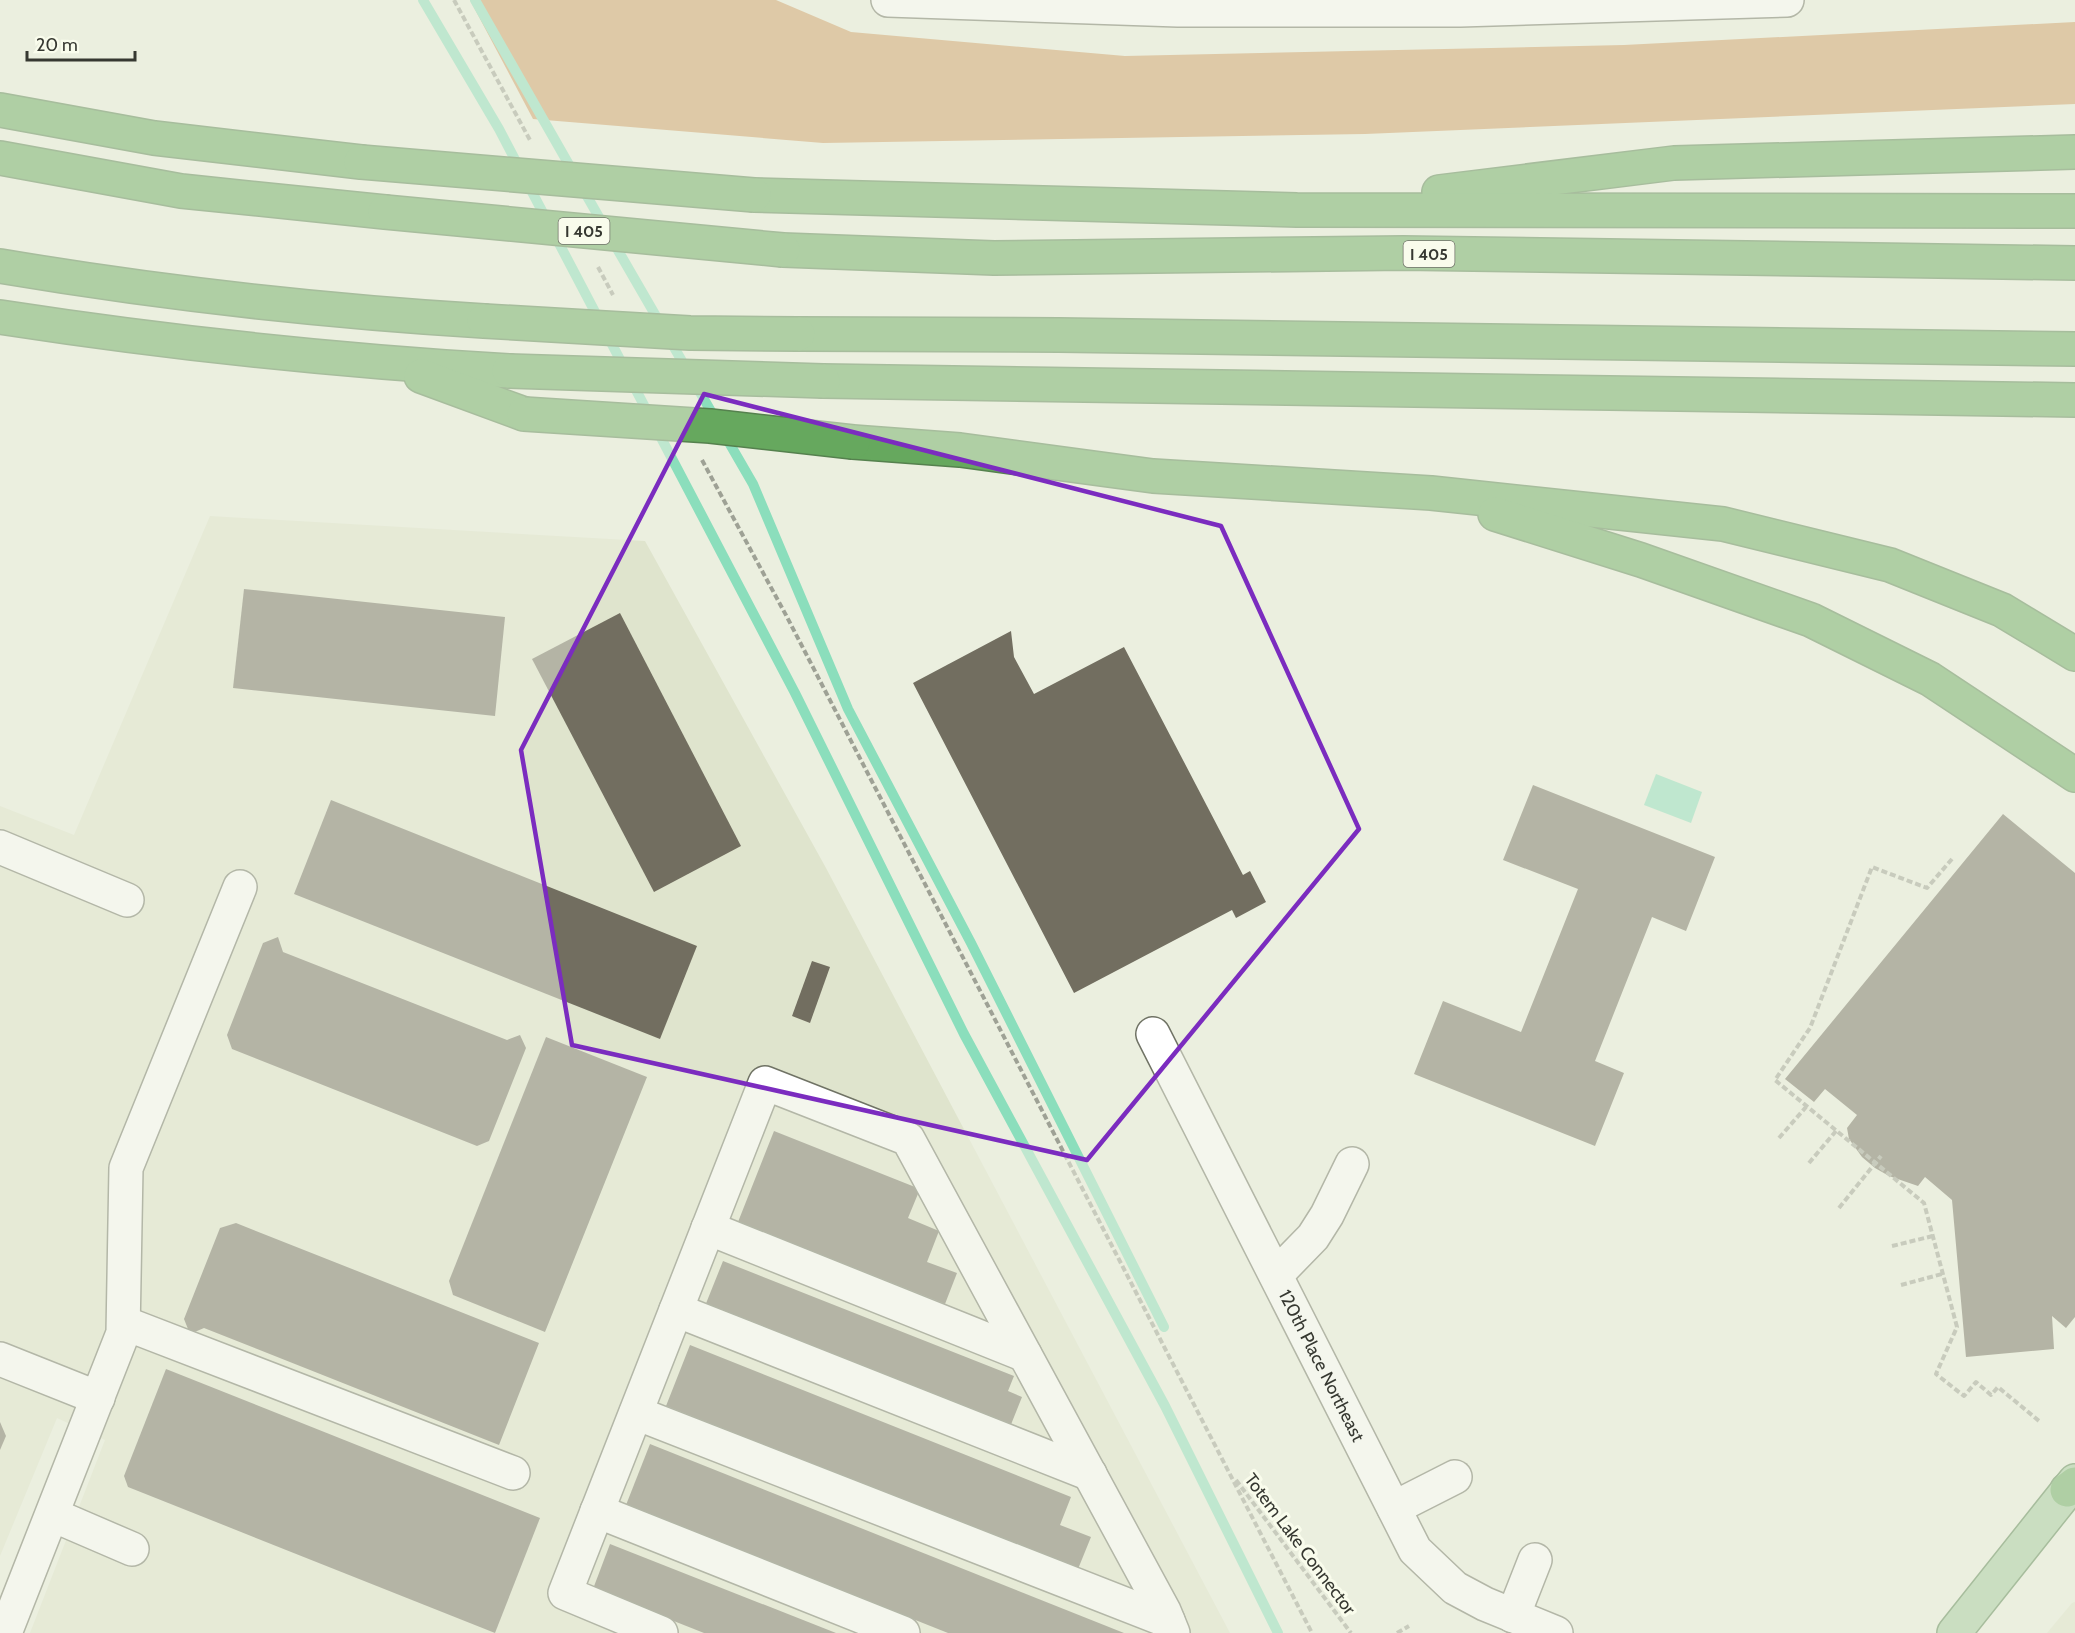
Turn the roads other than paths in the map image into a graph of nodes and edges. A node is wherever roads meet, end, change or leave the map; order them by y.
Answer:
1 (891, 0) edge
2 (1787, 0) edge
3 (1740, 1) edge
4 (1178, 5) edge
5 (1460, 5) edge
6 (0, 110) edge
7 (2075, 152) edge
8 (0, 158) edge
9 (1297, 210) junction
10 (2075, 211) edge
11 (2075, 263) edge
12 (0, 266) edge
13 (0, 317) edge
14 (2075, 349) edge
15 (385, 364) junction
16 (2075, 400) edge
17 (1431, 493) junction
18 (2075, 654) edge
19 (2075, 775) edge
20 (0, 847) edge
21 (240, 886) dead end
22 (127, 900) dead end
23 (1153, 1034) dead end
24 (1352, 1164) dead end
25 (708, 1228) junction
26 (1276, 1275) junction
27 (676, 1310) junction
28 (124, 1323) junction
29 (1025, 1355) junction
30 (0, 1359) edge
31 (98, 1398) junction
32 (636, 1413) junction
33 (513, 1473) dead end
34 (1090, 1474) junction
35 (1455, 1477) dead end
36 (2072, 1485) edge
37 (1394, 1508) junction
38 (597, 1511) junction
39 (52, 1515) junction
40 (132, 1549) dead end
41 (1535, 1560) dead end
42 (10, 1594) edge
43 (1513, 1616) junction
44 (1170, 1627) edge
45 (5, 1633) edge
46 (661, 1633) edge
47 (903, 1633) edge
48 (1556, 1633) edge
49 (1954, 1633) edge

1 - 4 street
2 - 3 street
3 - 5 street
4 - 5 street
6 - 9 highway, bridge
7 - 9 highway
8 - 11 highway, I 405, bridge
9 - 10 highway
12 - 14 highway, bridge
13 - 15 highway
15 - 16 highway, bridge
15 - 17 highway, bridge
17 - 18 highway
17 - 19 highway
20 - 22 street
21 - 28 street
23 - 26 street, 120th Place Northeast
24 - 26 street
25 - 27 street
25 - 29 street
25 - 29 street
26 - 37 street, 120th Place Northeast
27 - 32 street
27 - 34 street
28 - 31 street
28 - 33 street
29 - 34 street
30 - 31 street
31 - 39 street
32 - 38 street
32 - 44 street
34 - 44 street
35 - 37 street
36 - 49 main road
37 - 43 street, 120th Place Northeast
38 - 46 street
38 - 47 street
39 - 40 street
39 - 42 street
41 - 43 street
42 - 45 street
43 - 48 street, 120th Place Northeast

